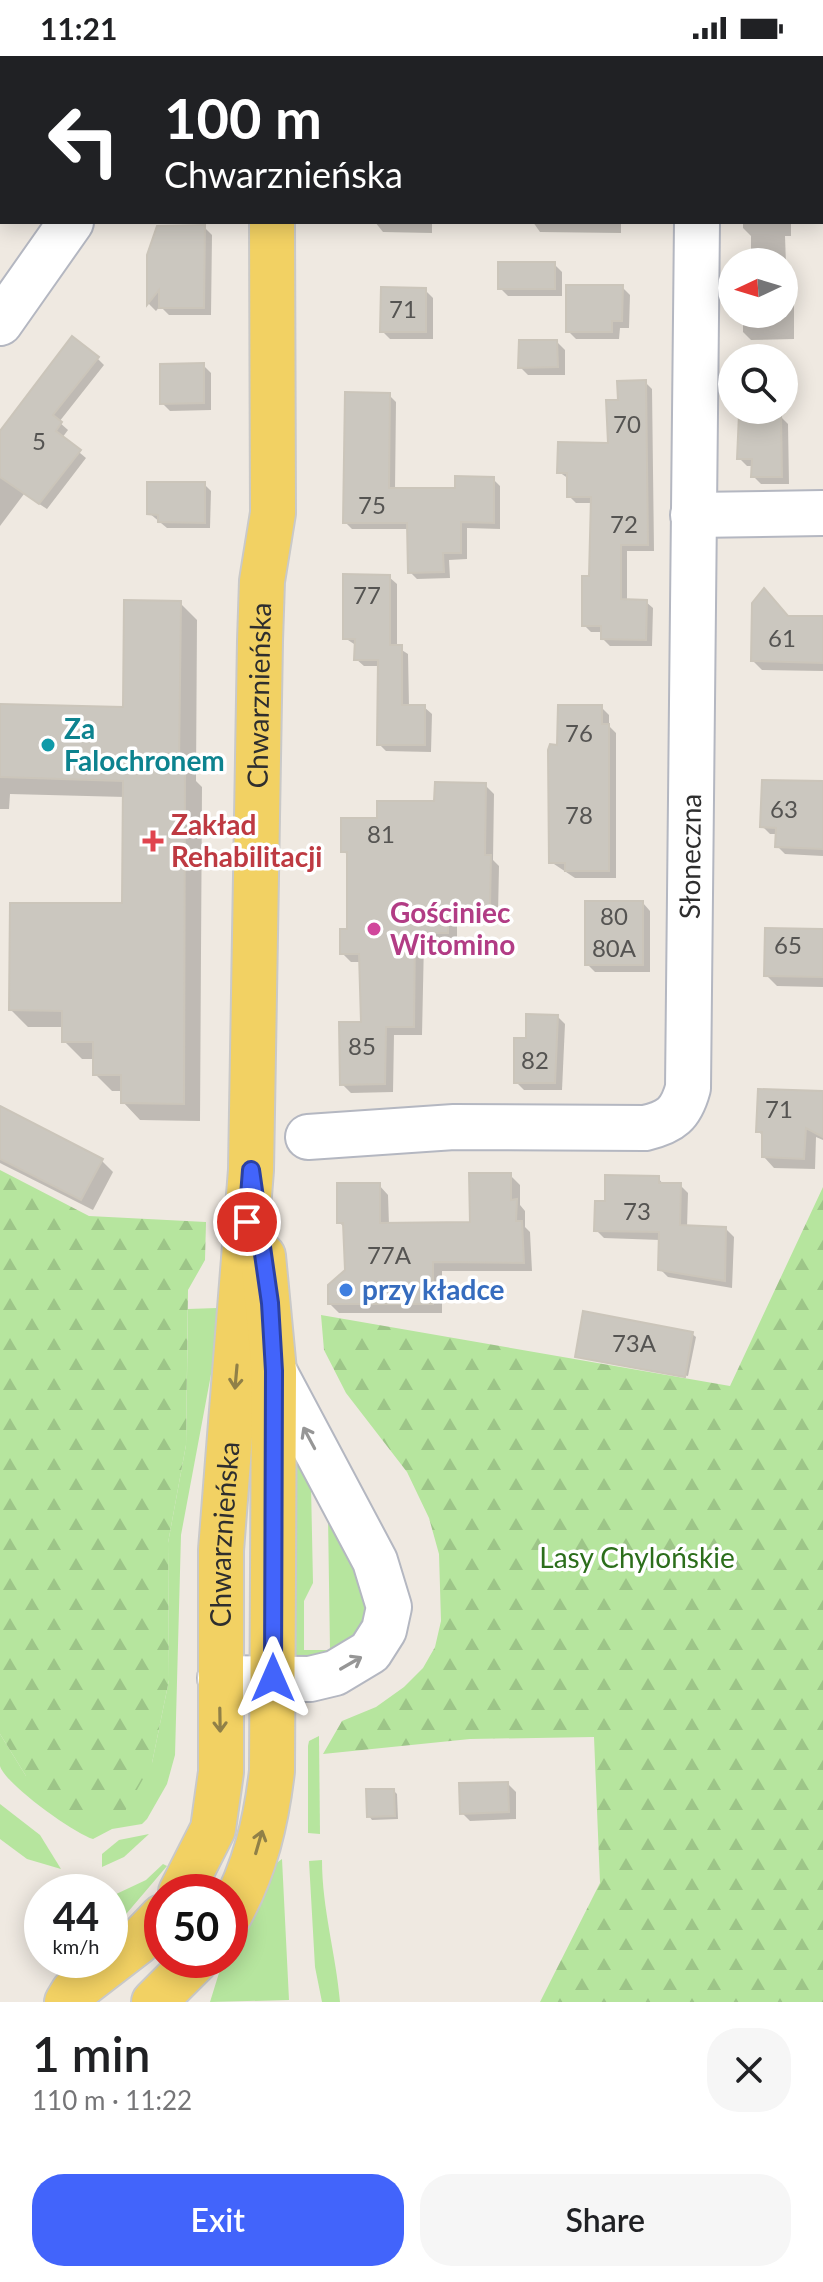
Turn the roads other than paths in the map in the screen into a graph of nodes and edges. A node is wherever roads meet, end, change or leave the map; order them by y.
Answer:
1 (70, 224) edge
2 (272, 224) edge
3 (697, 224) edge
4 (0, 323) edge
5 (823, 513) edge
6 (693, 515) junction
7 (308, 1137) dead end
8 (251, 1170) junction
9 (274, 1371) junction
10 (220, 1678) junction
11 (273, 1678) junction
12 (190, 1874) edge
13 (248, 1876) edge
14 (144, 1936) edge
15 (178, 1978) edge
16 (67, 2002) edge
17 (154, 2002) edge

1 - 4 street
2 - 8 main road, Chwarznieńska
3 - 6 street, Słoneczna
5 - 6 street
6 - 7 street, Słoneczna
8 - 9 main road, Chwarznieńska
8 -> 10 main road, Chwarznieńska
9 - 11 main road, Chwarznieńska
11 -> 9 street
10 - 11 street
10 -> 12 main road, Chwarznieńska
13 -> 11 main road, Chwarznieńska
14 - 16 main road
15 - 17 main road

